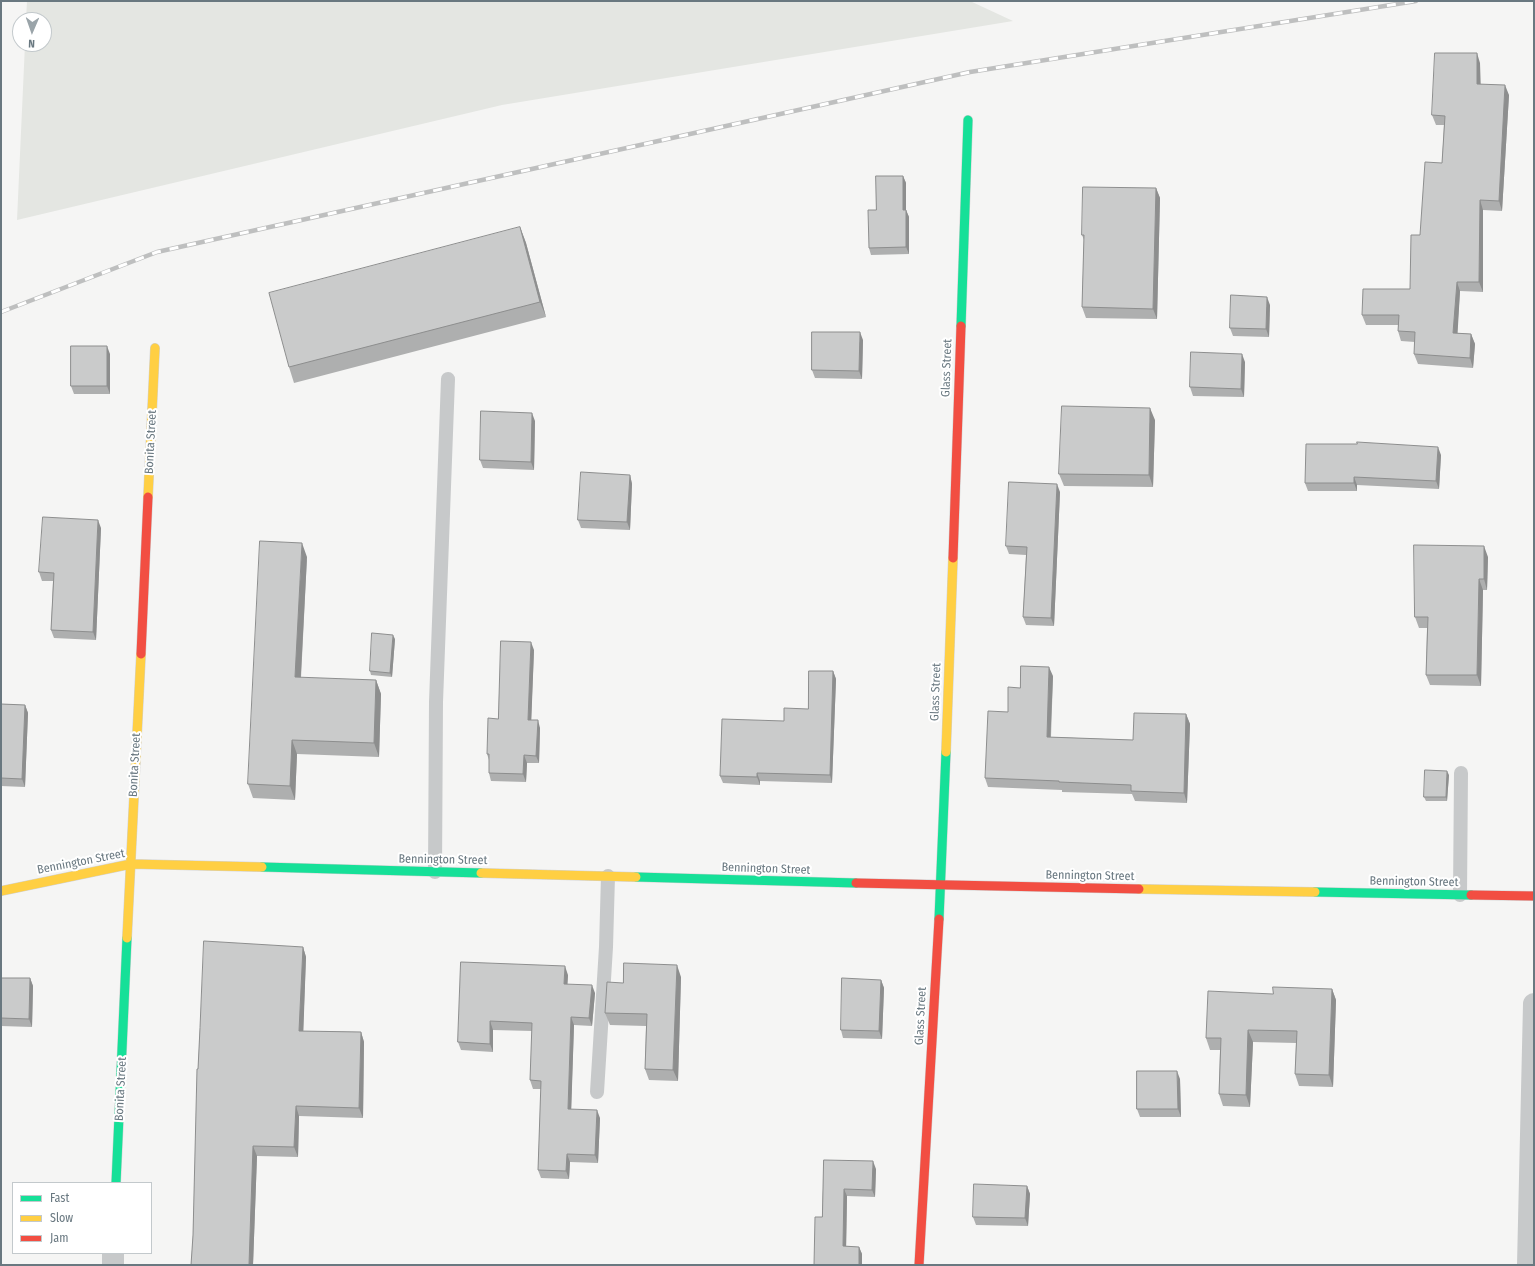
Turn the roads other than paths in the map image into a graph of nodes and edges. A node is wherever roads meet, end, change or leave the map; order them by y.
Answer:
1 (968, 120) dead end
2 (155, 348) dead end
3 (448, 379) dead end
4 (1461, 773) dead end
5 (131, 864) junction
6 (435, 872) junction
7 (608, 876) junction
8 (941, 885) junction
9 (1, 891) edge
10 (1460, 895) junction
11 (1534, 896) edge
12 (1534, 1004) edge
13 (597, 1092) dead end
14 (116, 1182) edge
15 (113, 1254) edge
16 (113, 1265) edge
17 (919, 1265) edge
18 (1528, 1265) edge

1 - 8 street, Glass Street
2 - 5 street, Bonita Street
3 - 6 lane
4 - 10 lane
5 - 6 street, Bennington Street
5 - 9 street, Bennington Street
5 - 14 street, Bonita Street
6 - 7 street, Bennington Street
7 - 8 street, Bennington Street
7 - 13 lane
8 - 10 street, Bennington Street
8 - 17 street, Glass Street
10 - 11 street, Bennington Street
12 - 18 street
15 - 16 street

